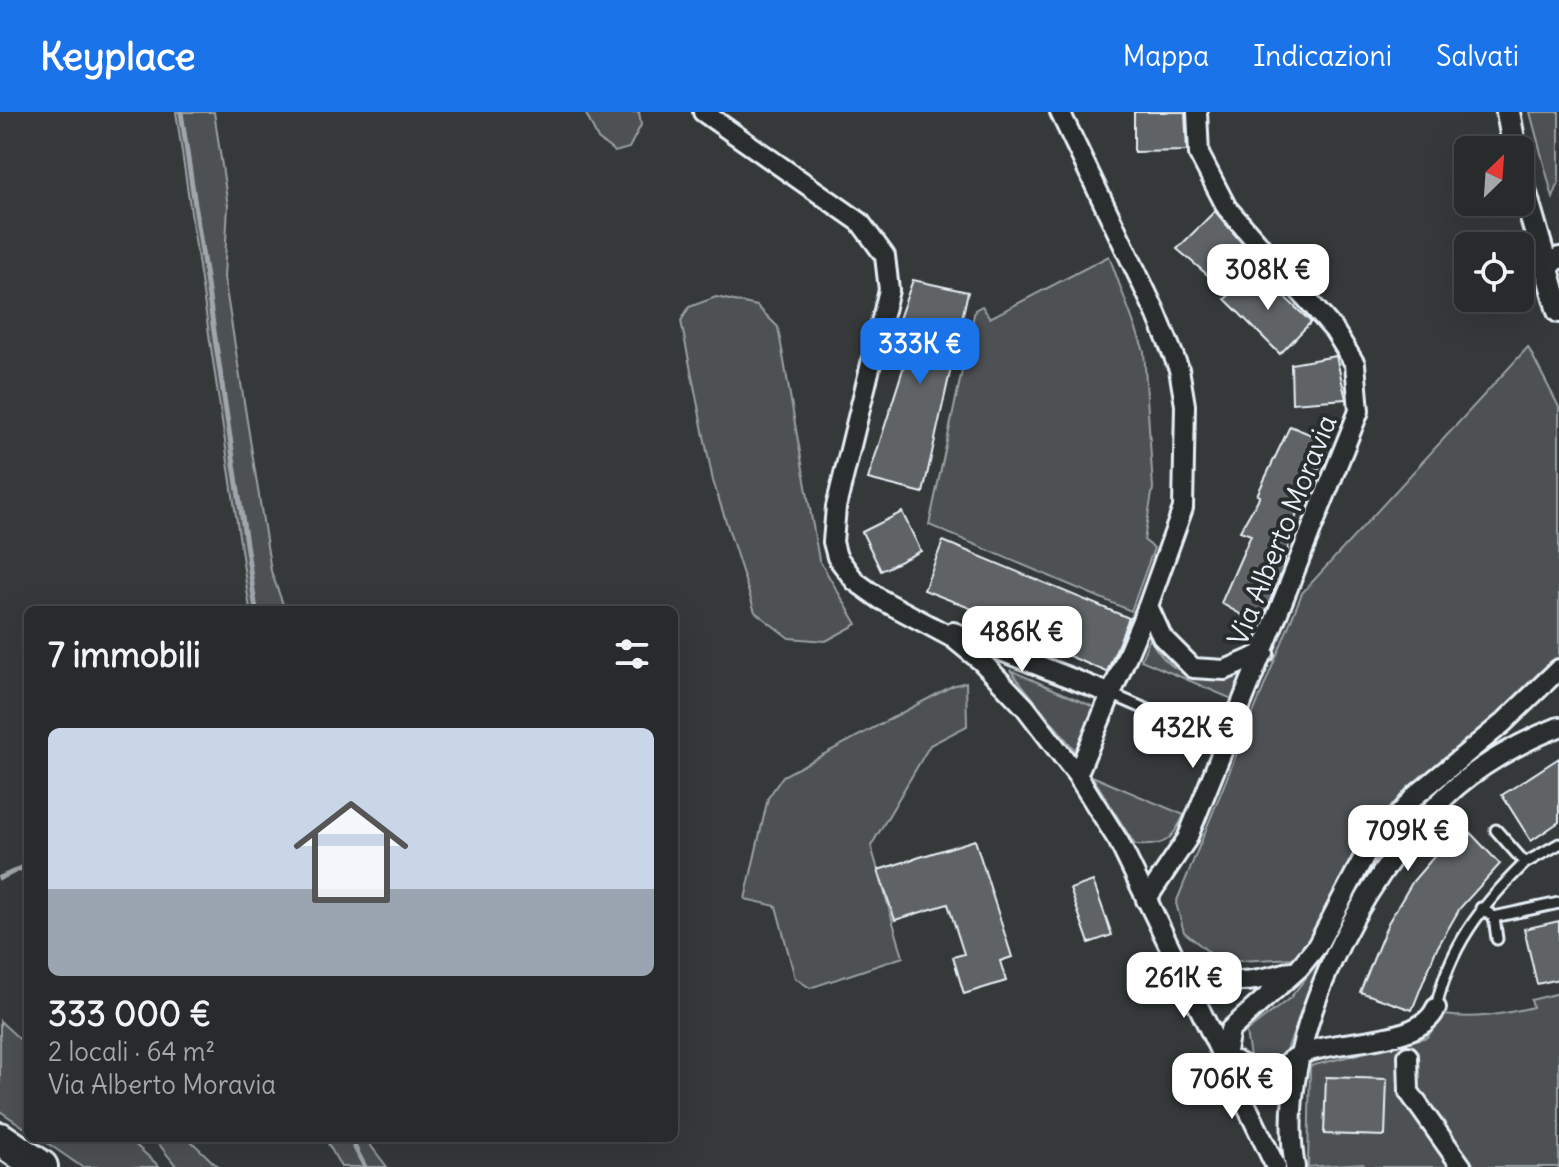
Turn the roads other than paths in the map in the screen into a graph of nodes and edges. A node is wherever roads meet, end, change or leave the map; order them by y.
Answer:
1 (703, 112) edge
2 (1060, 112) edge
3 (1197, 112) edge
4 (1508, 112) edge
5 (1512, 136) edge
6 (1534, 213) edge
7 (1553, 264) edge
8 (1559, 311) edge
9 (1148, 606) junction
10 (924, 620) junction
11 (1264, 653) junction
12 (1559, 669) edge
13 (1111, 694) junction
14 (1559, 727) edge
15 (1226, 744) junction
16 (1077, 775) junction
17 (1496, 830) dead end
18 (1559, 844) edge
19 (1525, 863) junction
20 (1146, 900) junction
21 (1559, 903) edge
22 (1481, 908) junction
23 (1494, 917) junction
24 (1497, 939) dead end
25 (1178, 966) junction
26 (1299, 968) junction
27 (1436, 1008) joint
28 (1301, 1054) junction
29 (1225, 1056) junction
30 (1408, 1056) dead end
31 (0, 1139) edge
32 (41, 1167) edge
33 (1276, 1167) edge
34 (1295, 1167) edge
35 (1462, 1167) edge

1 - 10 street
2 - 9 street
3 - 11 street, Via Alberto Moravia
4 - 5 street
6 - 7 street
7 - 8 street
9 - 11 street
9 - 13 street
10 - 13 street
10 - 16 street
11 - 15 street, Via Alberto Moravia
12 - 26 street
13 - 15 lane
13 - 16 street
14 - 28 street
15 - 20 street, Via Alberto Moravia
16 - 20 street
17 - 19 lane
18 - 19 lane
19 - 22 lane
20 - 25 street
21 - 23 lane
22 - 23 lane
22 - 27 lane
23 - 24 lane
25 - 26 street
25 - 29 street
26 - 29 street
27 - 28 street
28 - 29 street
28 - 34 street
29 - 33 street
30 - 35 street
31 - 32 highway

